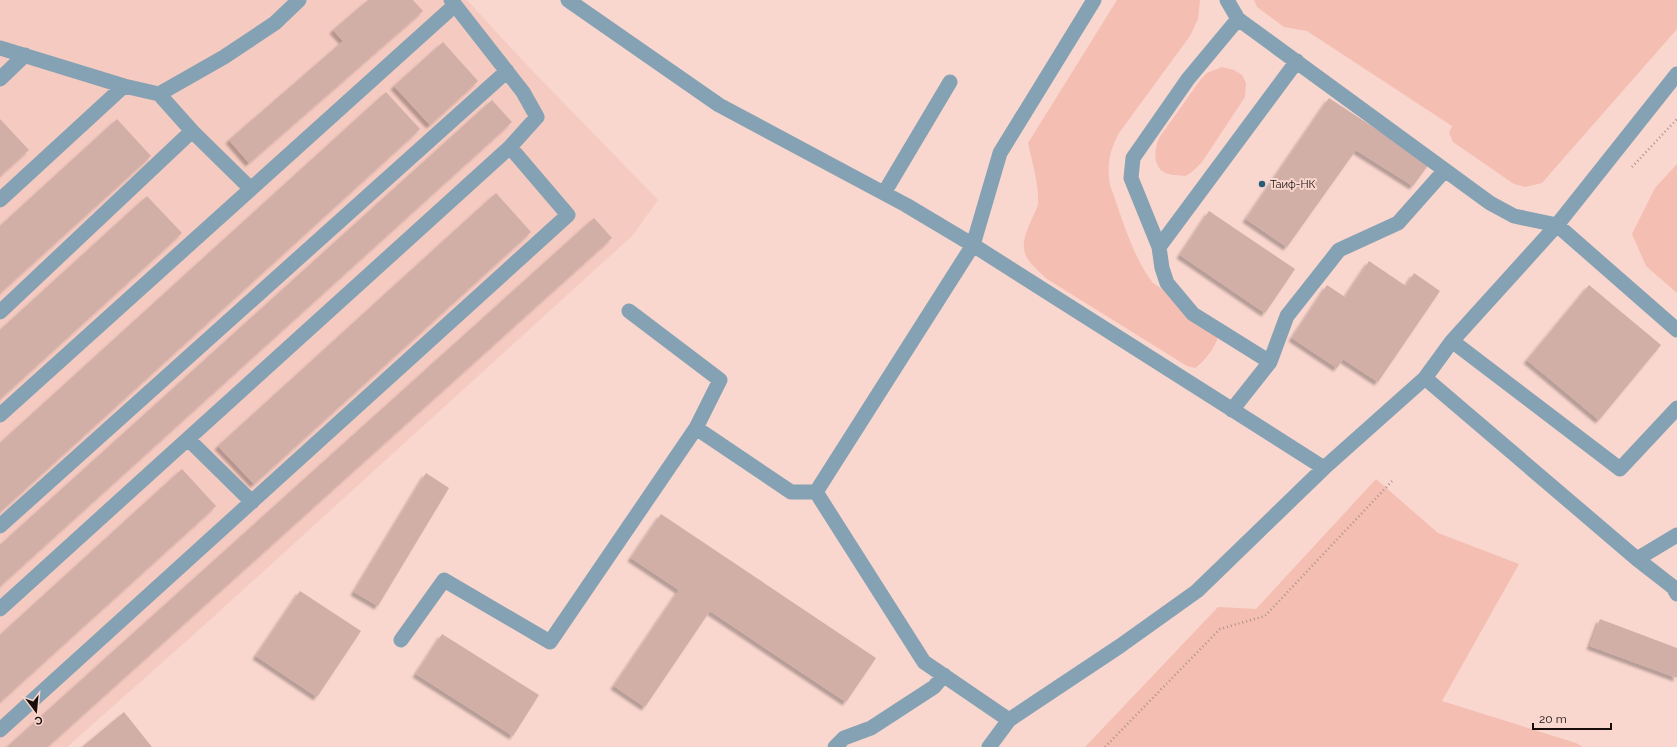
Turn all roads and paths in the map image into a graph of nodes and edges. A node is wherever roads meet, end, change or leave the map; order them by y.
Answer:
1 (299, 0) edge
2 (568, 0) edge
3 (1094, 0) edge
4 (1227, 0) edge
5 (453, 2) edge
6 (1238, 19) junction
7 (0, 48) edge
8 (25, 56) junction
9 (1297, 61) junction
10 (506, 71) junction
11 (1677, 74) edge
12 (0, 79) edge
13 (950, 82) dead end
14 (124, 86) junction
15 (159, 94) junction
16 (1677, 119) edge
17 (192, 131) junction
18 (510, 147) junction
19 (1631, 168) dead end
20 (1446, 170) junction
21 (251, 189) junction
22 (884, 193) junction
23 (0, 200) edge
24 (1557, 225) junction
25 (973, 245) junction
26 (1159, 248) junction
27 (629, 311) dead end
28 (0, 312) edge
29 (1677, 330) edge
30 (1452, 341) junction
31 (1270, 362) junction
32 (1424, 378) junction
33 (1677, 408) edge
34 (1232, 410) junction
35 (0, 415) edge
36 (696, 428) junction
37 (188, 439) junction
38 (1324, 468) junction
39 (1394, 479) dead end
40 (816, 492) junction
41 (252, 502) junction
42 (0, 526) edge
43 (1677, 535) edge
44 (1637, 559) junction
45 (1677, 594) edge
46 (0, 609) edge
47 (400, 640) dead end
48 (944, 675) junction
49 (1009, 720) junction
50 (0, 730) edge
51 (835, 747) edge
52 (989, 747) edge
53 (1105, 747) edge

1 - 15 lane
2 - 22 lane
3 - 25 lane
4 - 6 lane
5 - 10 lane
5 - 21 lane
6 - 9 lane
6 - 26 lane
7 - 8 lane
8 - 12 lane
8 - 14 lane
9 - 20 lane
9 - 26 lane
10 - 18 lane
10 - 42 lane
11 - 24 lane
13 - 22 lane
14 - 15 lane
14 - 23 lane
15 - 17 lane
16 - 19 path
17 - 21 lane
17 - 28 lane
18 - 37 lane
18 - 41 lane
20 - 24 lane
20 - 31 lane
21 - 35 lane
22 - 25 lane
24 - 29 lane
24 - 30 lane
25 - 34 lane
25 - 40 lane
26 - 31 lane
27 - 36 lane
30 - 32 lane
30 - 33 lane
31 - 34 lane
32 - 38 lane
32 - 44 lane
34 - 38 lane
36 - 40 lane
36 - 47 lane
37 - 41 lane
37 - 46 lane
38 - 49 lane
39 - 53 path
40 - 48 lane
41 - 50 lane
43 - 44 lane
44 - 45 lane
48 - 49 lane
48 - 51 lane
49 - 52 lane

